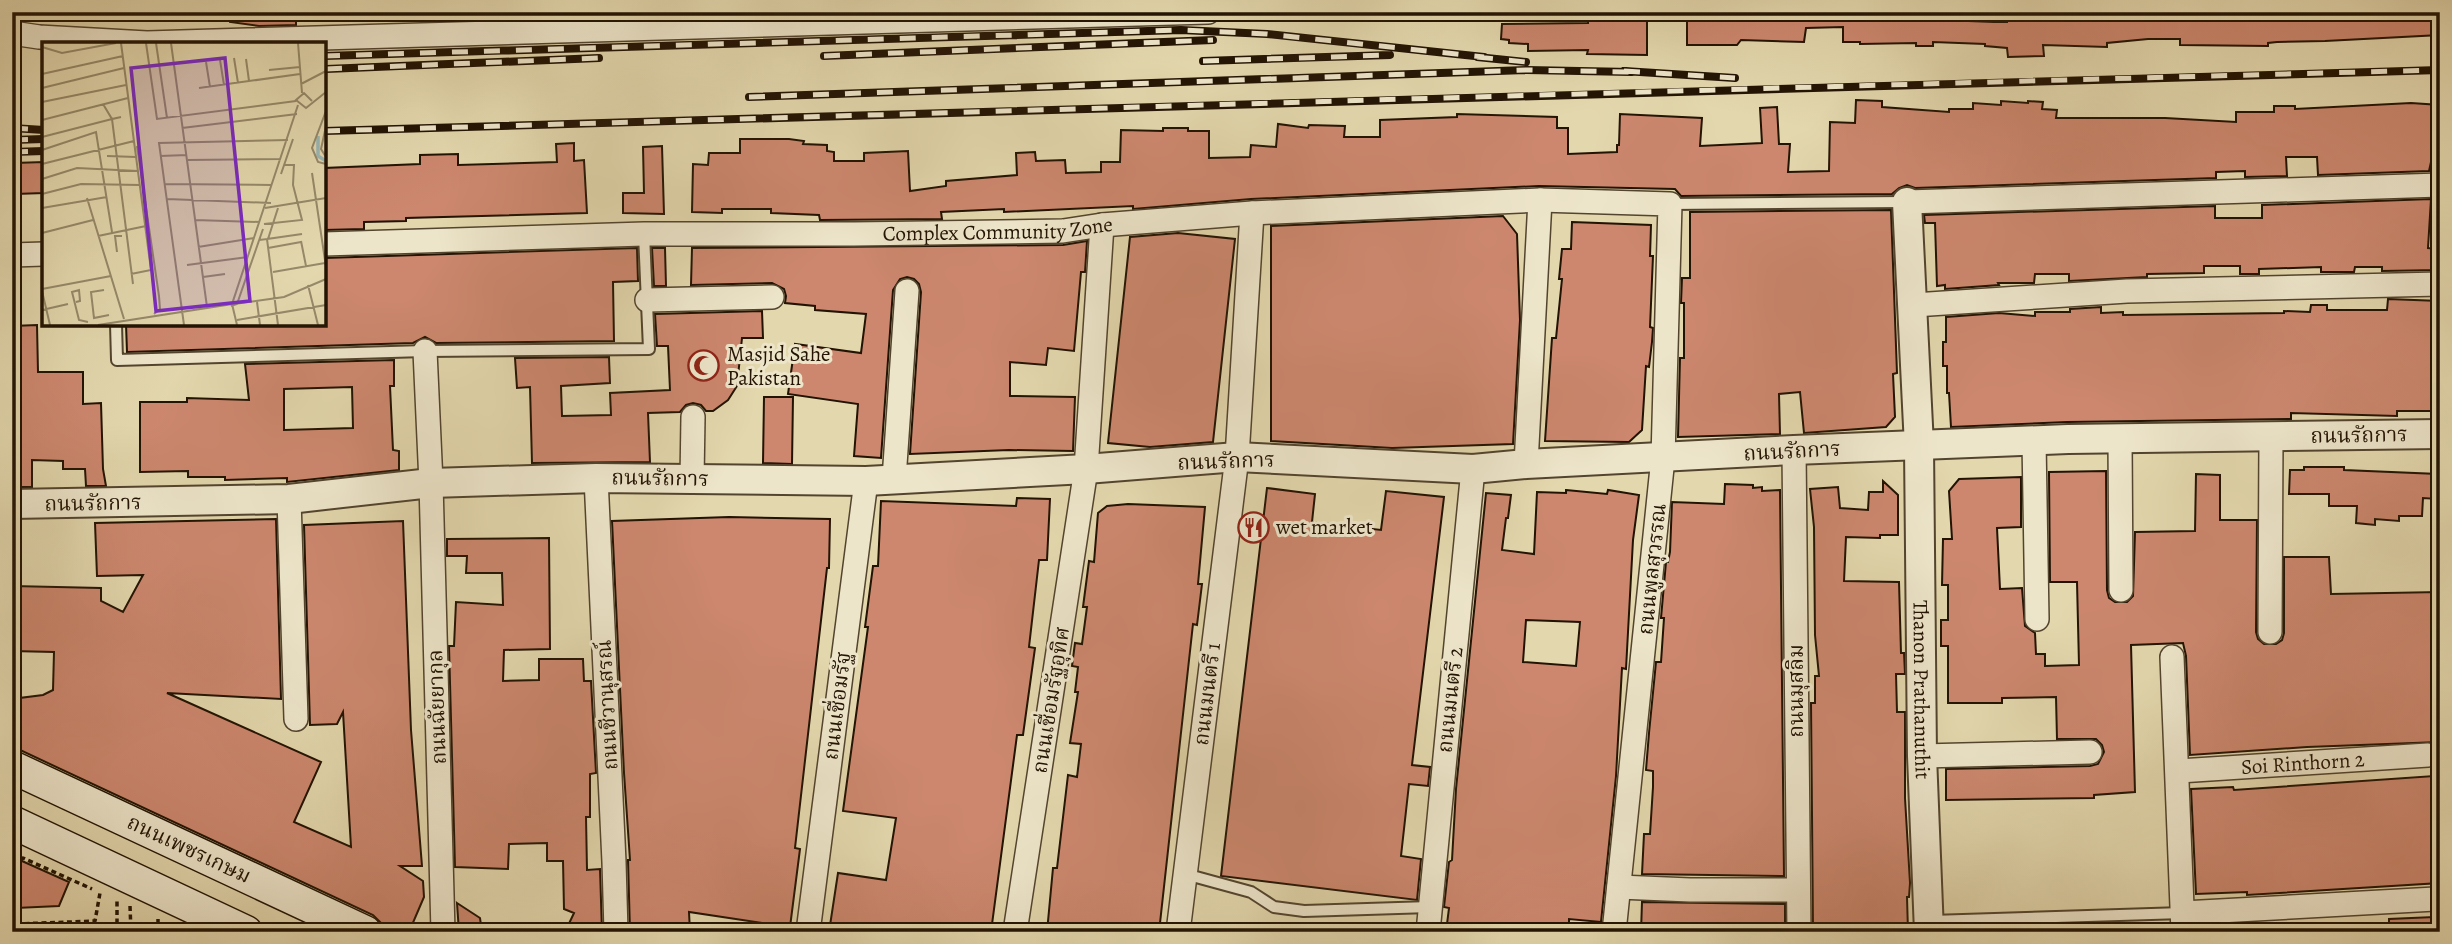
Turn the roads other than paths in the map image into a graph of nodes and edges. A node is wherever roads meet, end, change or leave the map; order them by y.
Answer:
1 (1208, 12) edge
2 (12, 33) edge
3 (129, 42) edge
4 (181, 42) edge
5 (2440, 185) edge
6 (1540, 200) junction
7 (1907, 202) junction
8 (1670, 204) junction
9 (1252, 214) junction
10 (1102, 225) junction
11 (644, 234) junction
12 (326, 244) edge
13 (42, 254) edge
14 (12, 256) edge
15 (2440, 284) edge
16 (907, 291) dead end
17 (772, 297) dead end
18 (647, 300) junction
19 (1914, 305) junction
20 (117, 326) edge
21 (425, 351) junction
22 (694, 417) dead end
23 (2440, 434) edge
24 (2270, 437) junction
25 (2120, 439) junction
26 (2034, 441) junction
27 (1919, 446) junction
28 (1794, 450) junction
29 (1237, 457) junction
30 (1663, 458) junction
31 (1526, 464) junction
32 (1086, 469) junction
33 (1473, 469) junction
34 (596, 478) junction
35 (692, 479) junction
36 (894, 480) junction
37 (866, 481) junction
38 (431, 483) junction
39 (289, 499) junction
40 (12, 504) edge
41 (2122, 590) dead end
42 (2037, 619) dead end
43 (2270, 632) dead end
44 (2172, 657) dead end
45 (296, 719) dead end
46 (2090, 752) dead end
47 (2428, 755) dead end
48 (1922, 756) junction
49 (12, 767) edge
50 (2179, 771) junction
51 (12, 822) edge
52 (1185, 874) junction
53 (1619, 887) junction
54 (1798, 890) junction
55 (2434, 899) dead end
56 (1430, 907) junction
57 (2183, 923) edge
58 (1928, 927) edge
59 (246, 932) edge
60 (365, 932) edge
61 (443, 932) edge
62 (616, 932) edge
63 (808, 932) edge
64 (1015, 932) edge
65 (1178, 932) edge
66 (1427, 932) edge
67 (1614, 932) edge
68 (1799, 932) edge

1 - 4 street
2 - 3 street
5 - 7 street
6 - 8 street, Complex Community Zone
6 - 9 street, Complex Community Zone
6 - 31 street
7 - 8 lane
7 - 19 street, Thanon Prathanuthit
8 - 30 street, ถนนพูลสุวรรณ
9 - 10 street, Complex Community Zone
9 - 29 street, ถนนมนตรี 1
10 - 11 street, Complex Community Zone
10 - 32 street, ถนนเชื่อมรัฐอุทิศ
11 - 12 street, Complex Community Zone
11 - 18 lane
13 - 14 street
15 - 19 street
16 - 36 street
17 - 18 street
18 - 21 lane
19 - 27 street, Thanon Prathanuthit
20 - 21 lane
21 - 38 street, ถนนฉัยยากุล
22 - 35 street
23 - 24 street, ถนนรัถการ
24 - 25 street, ถนนรัถการ
24 - 43 street
25 - 26 street, ถนนรัถการ
25 - 41 street
26 - 27 street, ถนนรัถการ
26 - 42 street
27 - 28 street, ถนนรัถการ
27 - 48 street, Thanon Prathanuthit
28 - 30 street, ถนนรัถการ
28 - 54 street, ถนนมุสลิม
29 - 32 street, ถนนรัถการ
29 - 33 street, ถนนรัถการ
29 - 52 street, ถนนมนตรี 1
30 - 31 street, ถนนรัถการ
30 - 53 street, ถนนพูลสุวรรณ
31 - 33 street, ถนนรัถการ
32 - 36 street, ถนนรัถการ
32 - 64 street, ถนนเชื่อมรัฐอุทิศ
33 - 56 street, ถนนมนตรี 2
34 - 35 street, ถนนรัถการ
34 - 38 street, ถนนรัถการ
34 - 62 street, ถนนชีวานุสรณ์
35 - 37 street, ถนนรัถการ
36 - 37 street, ถนนรัถการ
37 - 63 street, ถนนเชื่อมรัฐ
38 - 39 street, ถนนรัถการ
38 - 61 street, ถนนฉัยยากุล
39 - 40 street, ถนนรัถการ
39 - 45 street
44 - 50 street
46 - 48 street
47 - 50 street, Soi Rinthorn 2
48 - 58 street, Thanon Prathanuthit
49 - 60 main road, ถนนเพชรเกษม
50 - 57 street
51 - 59 main road
52 - 56 lane
52 - 65 street, ถนนมนตรี 1
53 - 54 street
53 - 67 street, ถนนพูลสุวรรณ
54 - 68 street, ถนนมุสลิม
55 - 57 street
56 - 66 street, ถนนมนตรี 2
57 - 58 lane

